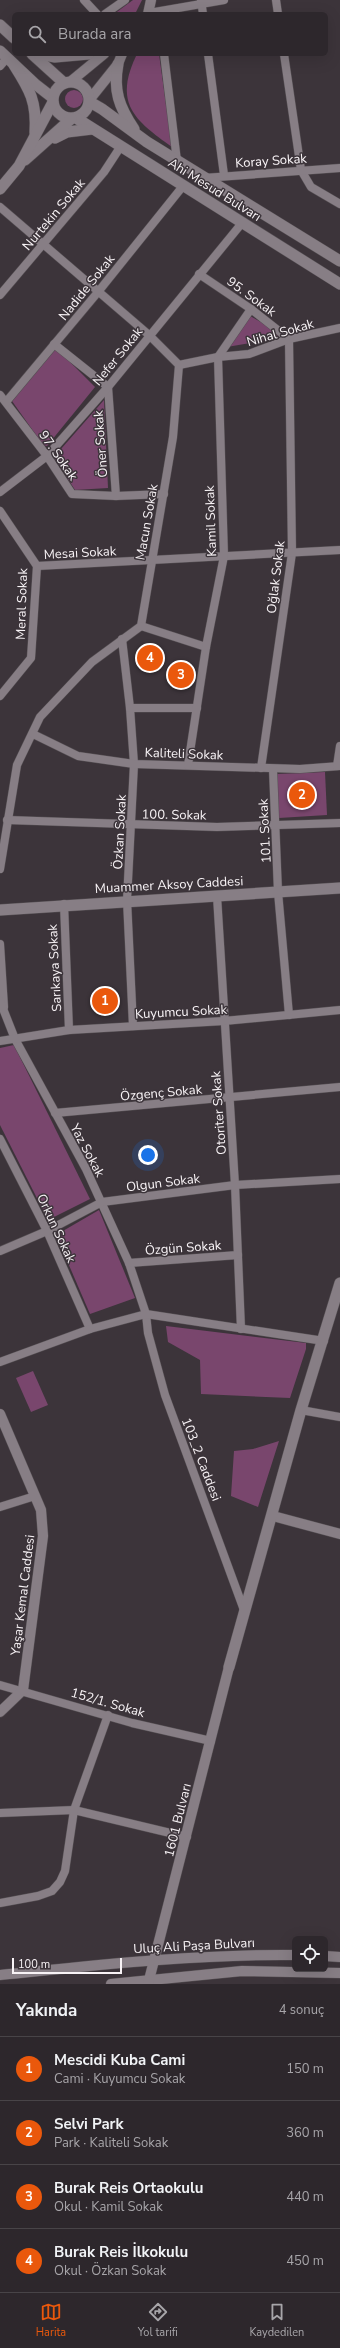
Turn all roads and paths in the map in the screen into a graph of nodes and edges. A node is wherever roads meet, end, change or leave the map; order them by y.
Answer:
1 (84, 0) edge
2 (125, 0) edge
3 (151, 0) edge
4 (224, 0) edge
5 (276, 0) edge
6 (201, 1) edge
7 (95, 12) edge
8 (108, 12) edge
9 (149, 12) edge
10 (157, 12) edge
11 (203, 12) edge
12 (278, 12) edge
13 (0, 25) edge
14 (12, 36) edge
15 (34, 56) edge
16 (101, 56) edge
17 (164, 56) edge
18 (208, 56) edge
19 (284, 56) edge
20 (120, 59) edge
21 (5, 60) edge
22 (67, 82) junction
23 (53, 100) junction
24 (90, 101) junction
25 (74, 118) junction
26 (92, 129) junction
27 (137, 135) junction
28 (34, 139) junction
29 (46, 144) junction
30 (121, 146) junction
31 (177, 161) junction
32 (19, 166) junction
33 (340, 168) edge
34 (301, 170) junction
35 (224, 176) junction
36 (204, 178) junction
37 (183, 186) junction
38 (0, 189) edge
39 (340, 204) edge
40 (0, 207) edge
41 (242, 223) junction
42 (42, 245) junction
43 (340, 262) edge
44 (199, 274) junction
45 (340, 284) edge
46 (98, 292) junction
47 (0, 295) edge
48 (251, 308) junction
49 (340, 328) edge
50 (149, 335) junction
51 (289, 339) junction
52 (54, 344) junction
53 (218, 357) junction
54 (179, 365) junction
55 (108, 387) junction
56 (0, 395) edge
57 (6, 402) junction
58 (47, 456) junction
59 (0, 492) edge
60 (164, 494) junction
61 (116, 496) junction
62 (0, 511) edge
63 (340, 550) edge
64 (292, 553) junction
65 (224, 556) junction
66 (152, 560) junction
67 (37, 566) junction
68 (142, 626) junction
69 (122, 639) junction
70 (206, 647) junction
71 (0, 696) edge
72 (130, 708) junction
73 (197, 708) junction
74 (33, 734) junction
75 (340, 746) edge
76 (134, 764) junction
77 (188, 765) junction
78 (338, 766) edge
79 (261, 768) junction
80 (273, 768) junction
81 (7, 820) junction
82 (340, 824) edge
83 (131, 825) junction
84 (275, 825) junction
85 (0, 869) edge
86 (340, 888) edge
87 (278, 892) junction
88 (217, 896) junction
89 (127, 900) junction
90 (64, 904) junction
91 (0, 910) edge
92 (0, 944) edge
93 (0, 1001) edge
94 (4, 1009) junction
95 (340, 1010) edge
96 (290, 1015) junction
97 (224, 1021) junction
98 (133, 1026) junction
99 (69, 1030) junction
100 (16, 1039) junction
101 (0, 1041) edge
102 (340, 1088) edge
103 (229, 1098) junction
104 (55, 1113) junction
105 (0, 1139) edge
106 (340, 1179) edge
107 (235, 1185) junction
108 (102, 1202) junction
109 (47, 1231) junction
110 (0, 1251) edge
111 (238, 1255) junction
112 (129, 1262) junction
113 (340, 1283) edge
114 (338, 1298) edge
115 (146, 1314) junction
116 (90, 1329) junction
117 (241, 1329) junction
118 (324, 1340) junction
119 (0, 1362) edge
120 (301, 1410) junction
121 (0, 1414) edge
122 (340, 1417) edge
123 (4, 1432) edge
124 (35, 1496) junction
125 (0, 1507) edge
126 (273, 1516) junction
127 (340, 1534) edge
128 (244, 1610) junction
129 (229, 1667) joint
130 (0, 1685) edge
131 (24, 1690) junction
132 (0, 1712) edge
133 (108, 1716) junction
134 (211, 1740) junction
135 (74, 1810) junction
136 (0, 1813) edge
137 (187, 1837) junction
138 (0, 1903) edge
139 (292, 1955) edge
140 (328, 1956) edge
141 (340, 1957) edge
142 (154, 1960) junction
143 (340, 1973) edge
144 (0, 1975) edge
145 (148, 1982) edge
146 (111, 1984) edge

1 - 7 street
2 - 8 street
3 - 9 street
4 - 6 street
5 - 12 street
6 - 10 street
6 - 11 street
13 - 14 main road
15 - 22 main road
16 - 22 street
17 - 31 street
18 - 35 street
19 - 34 street
20 - 24 street
20 - 27 main road
21 - 23 main road
21 - 28 main road
22 - 23 main road
22 - 24 main road
23 - 25 main road
23 - 28 main road
24 - 25 main road
24 - 27 main road, Ahi Mesud Bulvarı
25 - 26 main road, Ahi Mesud Bulvarı
25 - 29 main road
26 - 29 main road
26 - 30 main road, Ahi Mesud Bulvarı
27 - 31 main road, Ahi Mesud Bulvarı
28 - 32 main road
29 - 32 main road
30 - 37 main road, Ahi Mesud Bulvarı
30 - 42 street, Nurtekin Sokak
31 - 36 main road, Ahi Mesud Bulvarı
32 - 38 main road
33 - 34 street, Koray Sokak
34 - 35 street, Koray Sokak
34 - 39 street
35 - 36 street, Koray Sokak
36 - 43 main road, Ahi Mesud Bulvarı
37 - 41 main road, Ahi Mesud Bulvarı
37 - 46 street, Nadide Sokak
40 - 42 street
41 - 44 street, Nefer Sokak
41 - 45 main road, Ahi Mesud Bulvarı
42 - 46 street
42 - 47 street, Nurtekin Sokak
44 - 48 street, 95. Sokak
44 - 50 street, Nefer Sokak
46 - 50 street
46 - 52 street, Nadide Sokak
48 - 51 street, 95. Sokak
48 - 53 street
49 - 51 street, Nihal Sokak
50 - 54 street
50 - 55 street, Nefer Sokak
51 - 53 street, Nihal Sokak
51 - 64 street, Oğlak Sokak
52 - 55 street
52 - 57 street, Nadide Sokak
53 - 54 street, Nihal Sokak
53 - 65 street, Kamil Sokak
54 - 60 street, Macun Sokak
55 - 58 street, Nefer Sokak
55 - 61 street, Öner Sokak
56 - 57 street, 97. Sokak
57 - 58 street, 97. Sokak
58 - 59 street, Nefer Sokak
58 - 61 street, 97. Sokak
60 - 61 street, 97. Sokak
60 - 66 street, Macun Sokak
62 - 67 street, Meral Sokak
63 - 64 street, Mesai Sokak
64 - 65 street, Mesai Sokak
64 - 79 street, Oğlak Sokak
65 - 66 street, Mesai Sokak
65 - 70 street, Kamil Sokak
66 - 67 street, Mesai Sokak
66 - 68 street, Macun Sokak
67 - 71 street, Meral Sokak
68 - 69 street
68 - 70 street
69 - 72 street, Özkan Sokak
69 - 74 street
70 - 73 street, Kamil Sokak
72 - 73 street
72 - 76 street, Özkan Sokak
73 - 77 street, Kamil Sokak
74 - 76 street, Kaliteli Sokak
74 - 81 street
75 - 78 street
76 - 77 street, Kaliteli Sokak
76 - 83 street, Özkan Sokak
77 - 79 street, Kaliteli Sokak
78 - 80 street, Kaliteli Sokak
79 - 80 street, Kaliteli Sokak
80 - 84 street, 101. Sokak
81 - 83 street, 100. Sokak
81 - 85 street
82 - 84 street, 100. Sokak
83 - 84 street, 100. Sokak
83 - 89 street, Özkan Sokak
84 - 87 street, 101. Sokak
86 - 87 main road, Muammer Aksoy Caddesi
87 - 88 main road, Muammer Aksoy Caddesi
87 - 96 street, 101. Sokak
88 - 89 main road, Muammer Aksoy Caddesi
88 - 97 street, Otoriter Sokak
89 - 90 main road, Muammer Aksoy Caddesi
89 - 98 street, Özkan Sokak
90 - 91 main road, Muammer Aksoy Caddesi
90 - 99 street, Sarıkaya Sokak
92 - 94 street
93 - 94 street, Yaz Sokak
94 - 100 street, Yaz Sokak
95 - 96 street, Kuyumcu Sokak
96 - 97 street, Kuyumcu Sokak
97 - 98 street, Kuyumcu Sokak
97 - 103 street, Otoriter Sokak
98 - 99 street, Kuyumcu Sokak
99 - 100 street, Kuyumcu Sokak
100 - 101 street, Kuyumcu Sokak
100 - 104 street, Yaz Sokak
102 - 103 street, Özgenç Sokak
103 - 104 street, Özgenç Sokak
103 - 107 street, Otoriter Sokak
104 - 108 street, Yaz Sokak
105 - 109 street, Orkun Sokak
106 - 107 street, Olgun Sokak
107 - 108 street, Olgun Sokak
107 - 111 street, Otoriter Sokak
108 - 109 street, Olgun Sokak
108 - 112 street, Yaz Sokak
109 - 110 street, Olgun Sokak
109 - 116 street, Orkun Sokak
111 - 112 street, Özgün Sokak
111 - 117 street, Otoriter Sokak
112 - 115 street, Yaz Sokak
113 - 114 main road
114 - 118 main road
115 - 116 street
115 - 117 street
115 - 128 street, 103_2 Caddesi
116 - 119 street
117 - 118 street
118 - 120 main road
120 - 122 street
120 - 126 main road
121 - 123 street, Yaşar Kemal Caddesi
123 - 124 street, Yaşar Kemal Caddesi
124 - 125 street
124 - 131 street, Yaşar Kemal Caddesi
126 - 127 street
126 - 128 main road
128 - 129 main road
129 - 134 street, 1601 Bulvarı
130 - 131 street, 152/1. Sokak
131 - 132 street
131 - 133 street, 152/1. Sokak
133 - 134 street, 152/1. Sokak
133 - 135 street
134 - 137 street, 1601 Bulvarı
135 - 136 street
135 - 137 street
135 - 138 street
137 - 142 street, 1601 Bulvarı
139 - 142 street, Uluç Ali Paşa Bulvarı
140 - 141 street
142 - 144 street, Uluç Ali Paşa Bulvarı
142 - 145 street, 1601 Bulvarı
143 - 145 street
145 - 146 street

